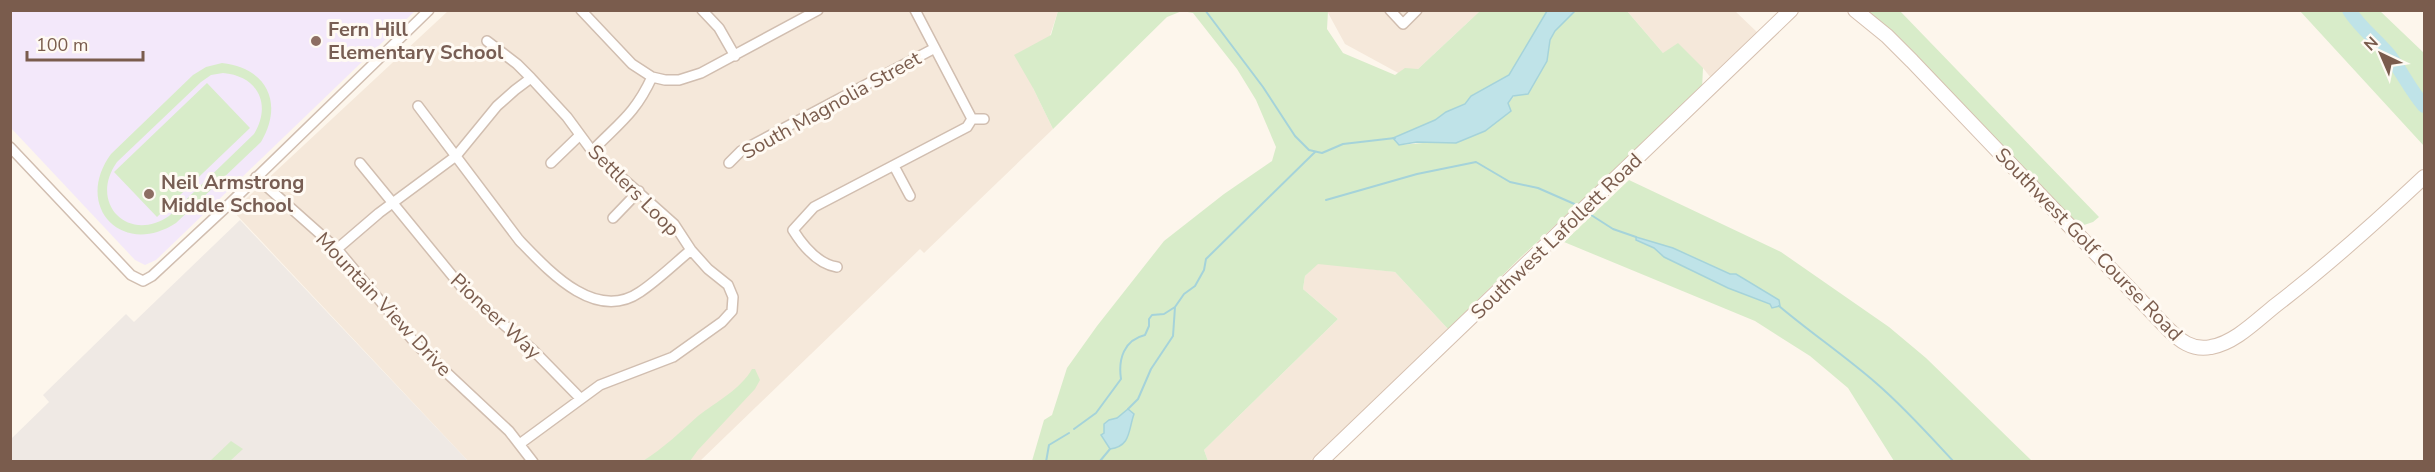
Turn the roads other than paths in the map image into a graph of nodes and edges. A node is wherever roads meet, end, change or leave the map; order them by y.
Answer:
1 (429, 10) edge
2 (580, 10) edge
3 (702, 10) edge
4 (915, 10) edge
5 (1390, 10) edge
6 (1417, 10) edge
7 (1791, 10) edge
8 (1855, 10) edge
9 (814, 11) edge
10 (487, 41) dead end
11 (935, 48) junction
12 (735, 56) junction
13 (652, 77) junction
14 (531, 78) junction
15 (418, 106) dead end
16 (972, 119) junction
17 (984, 119) dead end
18 (580, 135) junction
19 (10, 147) edge
20 (592, 151) junction
21 (456, 156) junction
22 (360, 162) dead end
23 (551, 163) dead end
24 (729, 163) dead end
25 (894, 166) junction
26 (256, 177) junction
27 (2424, 177) edge
28 (639, 191) junction
29 (910, 196) dead end
30 (394, 202) junction
31 (613, 218) dead end
32 (337, 249) junction
33 (691, 250) junction
34 (837, 267) dead end
35 (580, 398) junction
36 (521, 444) junction
37 (533, 462) edge
38 (1320, 462) edge

1 - 26 street
2 - 13 street
3 - 12 street
4 - 11 street
5 - 6 street
7 - 38 main road, Southwest Lafollett Road
8 - 27 main road, Southwest Golf Course Road
9 - 12 street
10 - 14 street, Settlers Loop
11 - 16 street
11 - 24 street, South Magnolia Street
12 - 13 street
13 - 20 street
14 - 18 street, Settlers Loop
14 - 21 street
15 - 21 street
16 - 17 street
16 - 25 street
18 - 20 street, Settlers Loop
18 - 23 street
19 - 26 street
20 - 28 street, Settlers Loop
21 - 30 street
21 - 33 street
22 - 30 street, Pioneer Way
25 - 29 street
25 - 34 street
26 - 32 street, Mountain View Drive
28 - 31 street
28 - 33 street, Settlers Loop
30 - 32 street
30 - 35 street, Pioneer Way
32 - 36 street, Mountain View Drive
33 - 35 street, Settlers Loop
35 - 36 street, Settlers Loop
36 - 37 street, Mountain View Drive

